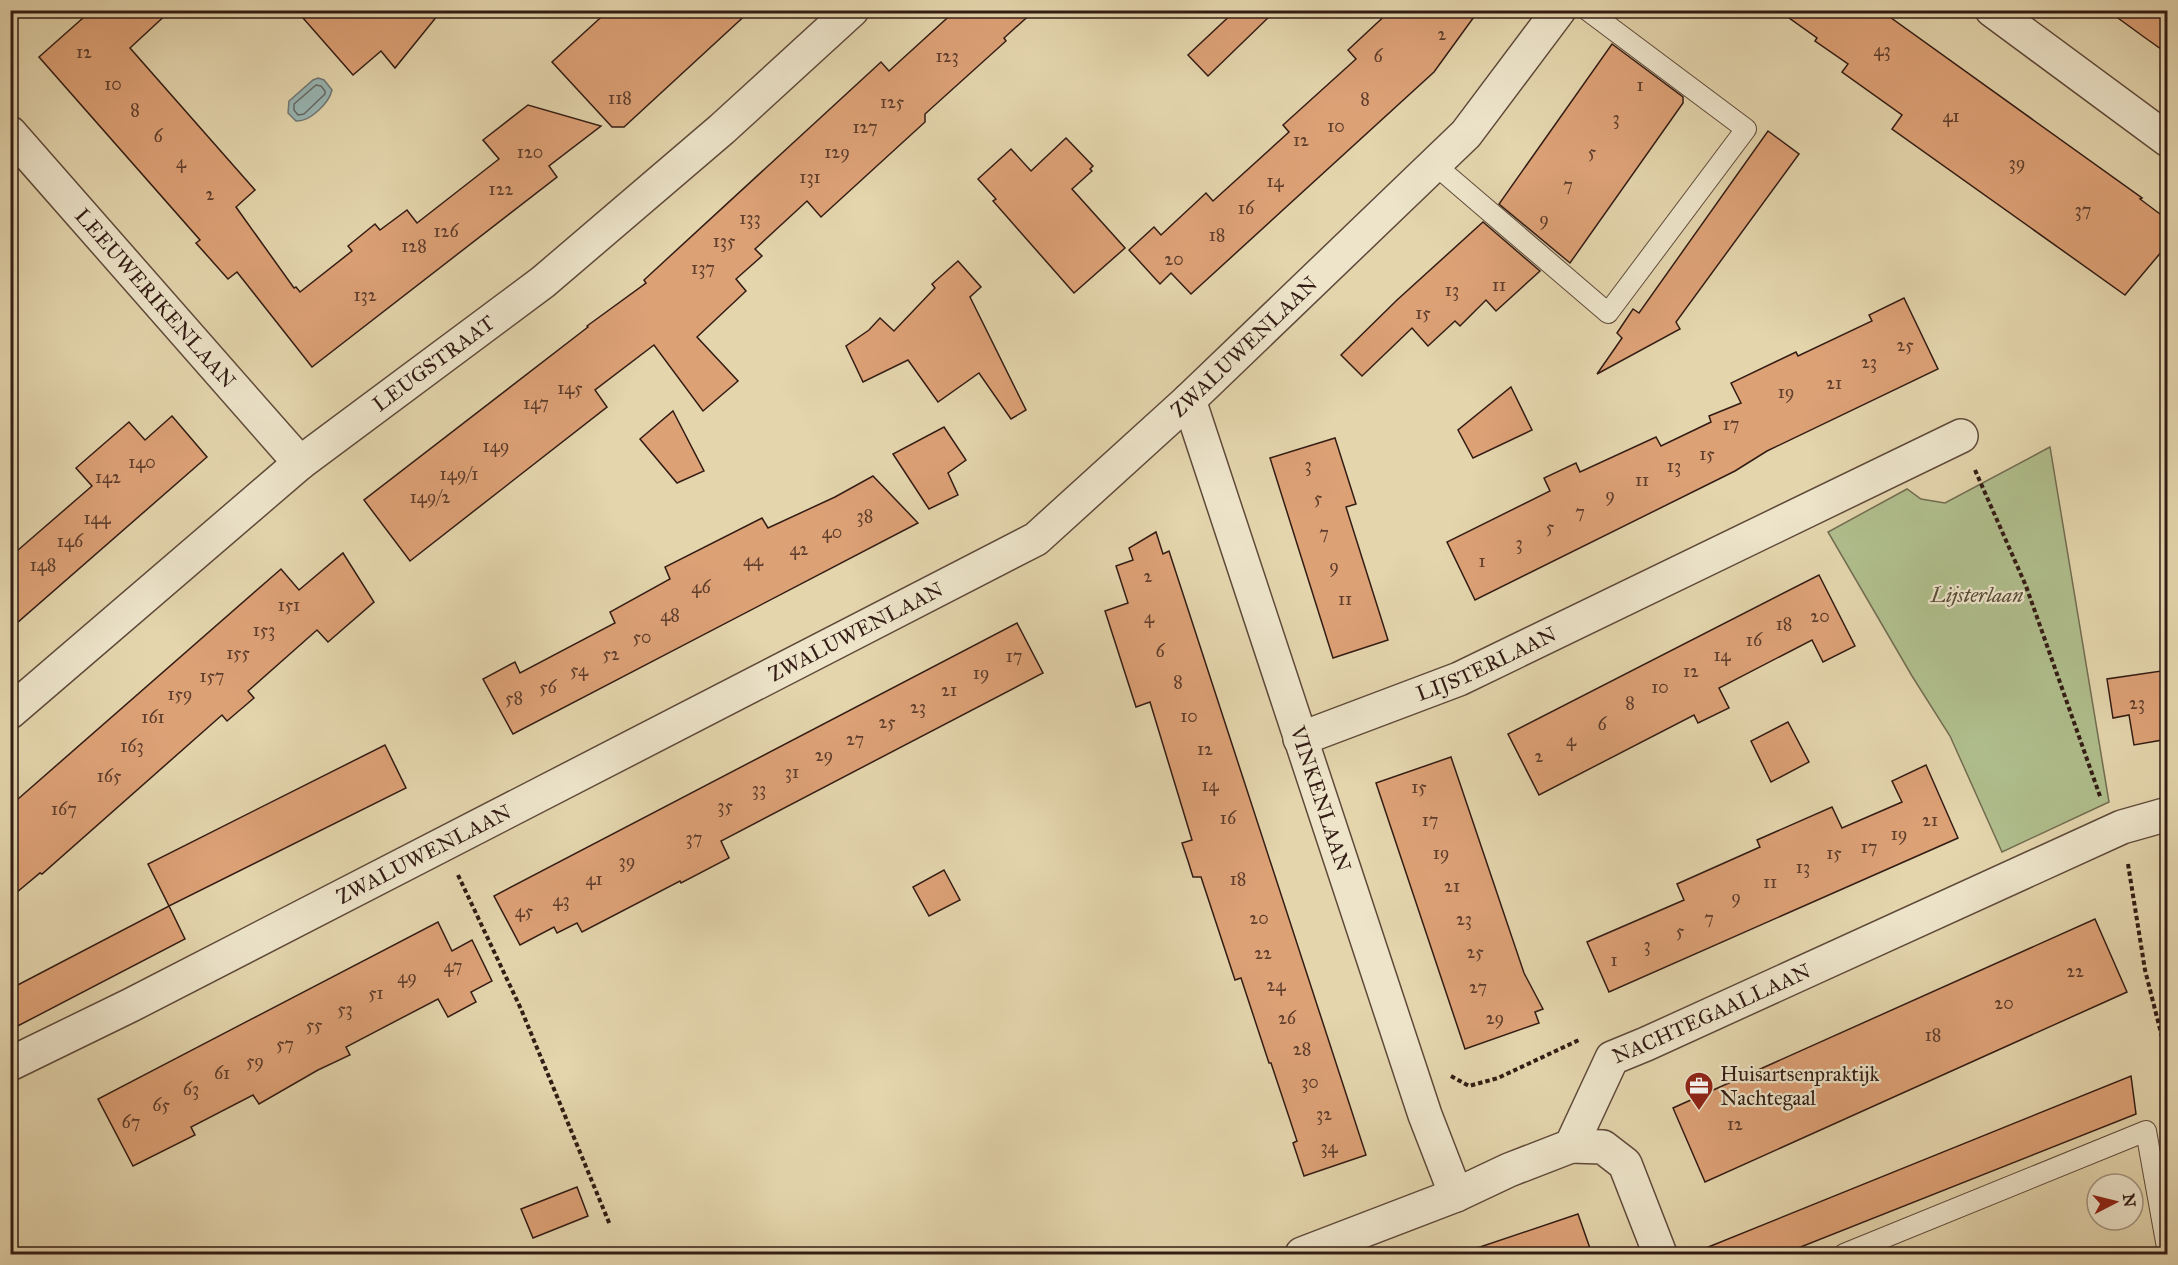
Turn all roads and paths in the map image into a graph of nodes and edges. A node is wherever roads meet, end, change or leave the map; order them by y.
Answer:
1 (852, 10) edge
2 (1559, 10) edge
3 (1587, 10) edge
4 (1992, 10) edge
5 (10, 133) edge
6 (2168, 140) edge
7 (1434, 164) junction
8 (1189, 400) junction
9 (1960, 436) joint
10 (300, 463) junction
11 (10, 712) edge
12 (1300, 739) junction
13 (2168, 814) edge
14 (2113, 832) junction
15 (444, 844) junction
16 (1583, 1038) dead end
17 (10, 1064) edge
18 (2168, 1069) edge
19 (1444, 1072) dead end
20 (1571, 1146) junction
21 (1456, 1196) junction
22 (610, 1224) dead end
23 (2168, 1253) edge
24 (1302, 1254) edge
25 (1660, 1254) edge
26 (1844, 1254) edge

1 - 10 street, LEUGSTRAAT
2 - 7 street, ZWALUWENLAAN
3 - 7 lane
4 - 6 street
5 - 10 street, LEEUWERIKENLAAN
7 - 8 street, ZWALUWENLAAN
8 - 12 street, VINKENLAAN
8 - 15 street, ZWALUWENLAAN
9 - 12 street, LIJSTERLAAN
9 - 14 path
10 - 11 street, LEUGSTRAAT
12 - 21 street, VINKENLAAN
13 - 14 street, NACHTEGAALLAAN
14 - 18 path
14 - 20 street, NACHTEGAALLAAN
15 - 17 street, ZWALUWENLAAN
15 - 22 path
16 - 19 path
20 - 21 street
20 - 25 street
21 - 24 street
23 - 26 lane

